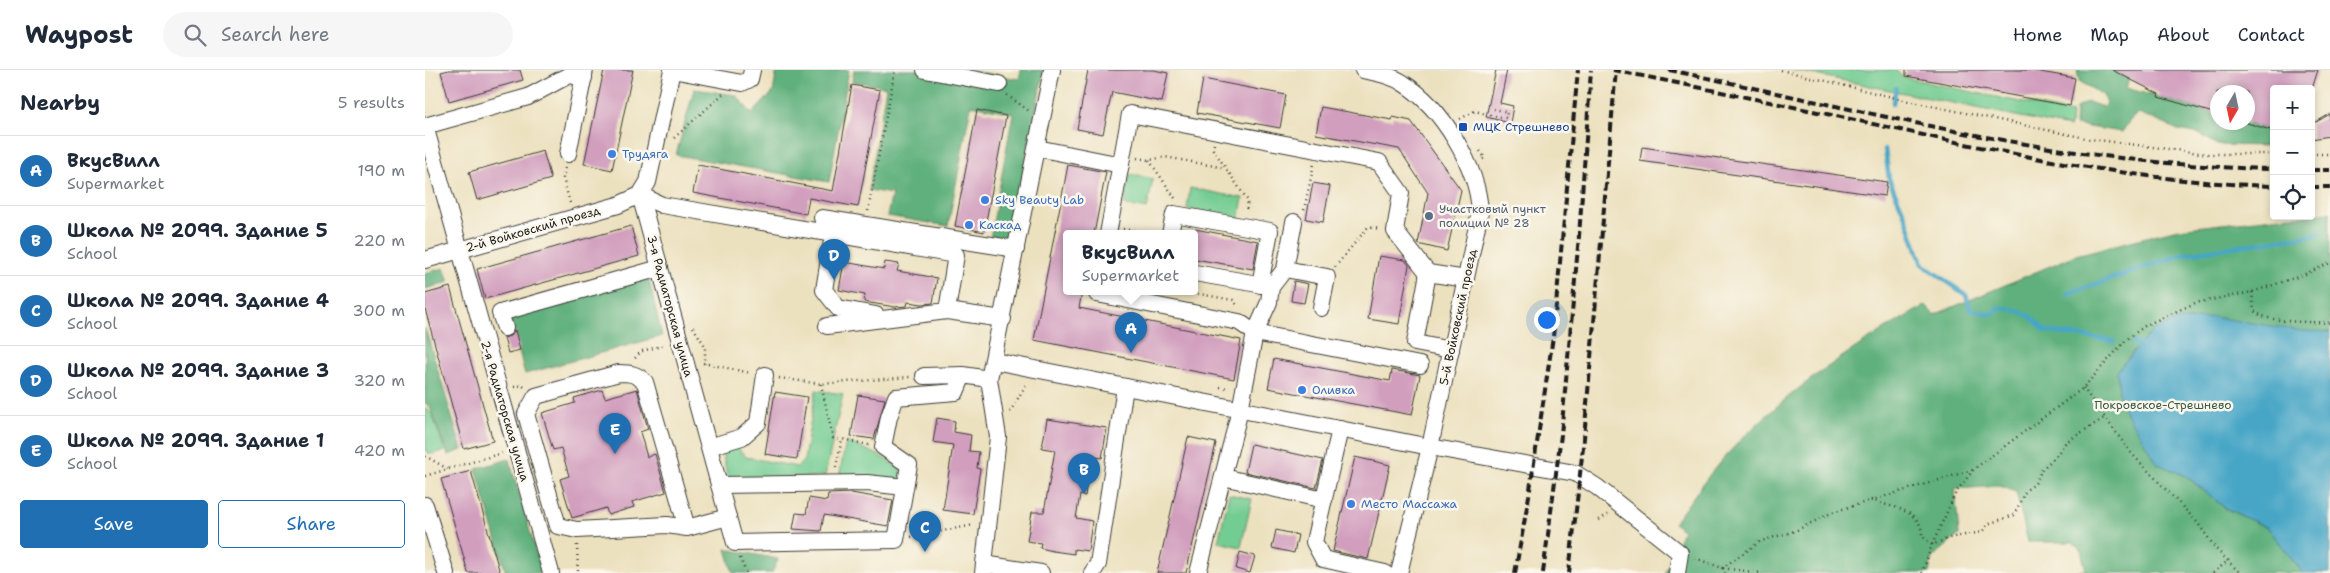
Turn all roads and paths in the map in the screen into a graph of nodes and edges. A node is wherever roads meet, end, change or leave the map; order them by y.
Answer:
1 (672, 70) edge
2 (752, 70) edge
3 (895, 70) edge
4 (925, 70) edge
5 (1052, 70) edge
6 (1363, 70) edge
7 (1781, 70) edge
8 (585, 74) edge
9 (735, 82) junction
10 (999, 84) joint
11 (1494, 109) dead end
12 (1035, 115) dead end
13 (425, 126) edge
14 (1465, 127) dead end
15 (1216, 130) junction
16 (674, 138) dead end
17 (1037, 148) junction
18 (1480, 150) dead end
19 (568, 154) joint
20 (2270, 154) edge
21 (2315, 154) edge
22 (2330, 154) edge
23 (1485, 158) dead end
24 (1122, 160) junction
25 (1149, 160) junction
26 (1226, 169) junction
27 (1313, 170) dead end
28 (640, 196) junction
29 (570, 203) dead end
30 (1174, 214) junction
31 (823, 218) dead end
32 (1294, 222) joint
33 (866, 225) junction
34 (1243, 226) junction
35 (1109, 230) edge
36 (1171, 230) edge
37 (1395, 231) junction
38 (833, 235) junction
39 (1016, 249) junction
40 (459, 250) junction
41 (425, 260) edge
42 (2330, 263) edge
43 (660, 268) junction
44 (1285, 269) junction
45 (1428, 273) junction
46 (1198, 274) edge
47 (1327, 277) junction
48 (1466, 279) junction
49 (1266, 286) junction
50 (2253, 292) junction
51 (1102, 295) edge
52 (1321, 308) dead end
53 (947, 311) junction
54 (893, 318) junction
55 (1003, 319) junction
56 (2330, 323) edge
57 (827, 326) dead end
58 (505, 328) dead end
59 (1255, 333) junction
60 (672, 343) dead end
61 (1451, 350) junction
62 (684, 356) junction
63 (994, 361) junction
64 (1420, 365) dead end
65 (619, 373) junction
66 (765, 375) junction
67 (963, 375) junction
68 (924, 376) joint
69 (989, 379) junction
70 (821, 384) junction
71 (1027, 384) dead end
72 (1125, 387) junction
73 (1219, 387) dead end
74 (1227, 388) dead end
75 (2083, 388) junction
76 (1241, 410) junction
77 (1008, 414) dead end
78 (2104, 418) junction
79 (1340, 429) junction
80 (842, 439) junction
81 (709, 447) junction
82 (883, 447) junction
83 (1430, 447) junction
84 (515, 449) junction
85 (425, 456) edge
86 (449, 469) junction
87 (1974, 469) junction
88 (425, 476) edge
89 (1223, 477) junction
90 (833, 484) junction
91 (719, 485) junction
92 (905, 487) junction
93 (1324, 500) junction
94 (1871, 500) junction
95 (425, 505) edge
96 (727, 516) junction
97 (687, 528) junction
98 (577, 530) junction
99 (989, 533) junction
100 (896, 540) junction
101 (1931, 545) junction
102 (431, 548) edge
103 (1680, 553) junction
104 (2229, 560) junction
105 (983, 568) edge
106 (1722, 568) junction
107 (446, 573) edge
108 (551, 573) edge
109 (578, 573) edge
110 (1041, 573) edge
111 (1092, 573) edge
112 (1198, 573) edge
113 (1385, 573) edge
114 (1399, 573) edge
115 (1677, 573) edge
116 (1725, 573) edge
117 (1761, 573) edge
118 (1922, 573) edge
119 (2213, 573) edge
120 (2240, 573) edge

1 - 9 street
1 - 28 street
2 - 9 street
3 - 33 path
4 - 10 street
5 - 17 street
6 - 48 street, 5-й Войковский проезд
7 - 20 path
8 - 13 street
8 - 19 street
9 - 16 path
10 - 12 path
11 - 14 path
13 - 40 street, 2-я Радиаторская улица
15 - 24 street
15 - 26 path
15 - 37 street
17 - 24 street
17 - 39 street
18 - 23 path
19 - 29 path
21 - 22 path
24 - 25 path
24 - 35 street
25 - 26 path
25 - 30 path
26 - 34 path
27 - 32 path
28 - 38 street
28 - 40 street, 2-й Войковский проезд
28 - 43 street, 3-я Радиаторская улица
30 - 34 street
30 - 36 street
31 - 33 street
32 - 44 street
33 - 39 street
34 - 49 street
37 - 45 street
37 - 47 path
38 - 53 street
38 - 54 street
39 - 55 street
40 - 41 street, 2-й Войковский проезд
40 - 84 street, 2-я Радиаторская улица
42 - 50 path
43 - 58 street
43 - 62 street, 3-я Радиаторская улица
44 - 47 street
44 - 49 street
45 - 48 street
45 - 61 street
46 - 49 street
47 - 52 street
48 - 61 street, 5-й Войковский проезд
49 - 59 street
50 - 56 path
50 - 75 path
51 - 59 street
53 - 54 street
53 - 55 street
54 - 57 street
55 - 63 street
59 - 64 street
59 - 76 street
60 - 65 path
61 - 83 street, 5-й Войковский проезд
62 - 66 path
62 - 81 street, 3-я Радиаторская улица
63 - 69 street
63 - 72 street
65 - 97 street
65 - 98 street
66 - 70 path
66 - 81 street
67 - 68 street
67 - 69 street
67 - 82 street
68 - 70 path
69 - 99 street
70 - 80 path
71 - 77 path
72 - 76 street
72 - 111 street
73 - 74 path
75 - 78 path
75 - 87 path
76 - 79 street
76 - 89 street
78 - 101 path
78 - 104 path
79 - 83 street
79 - 93 street
80 - 82 path
80 - 90 path
81 - 91 street, 3-я Радиаторская улица
82 - 92 street
83 - 103 street
83 - 114 street, 5-й Войковский проезд
84 - 86 path
84 - 108 street, 2-я Радиаторская улица
85 - 86 path
86 - 88 path
87 - 94 path
87 - 101 path
89 - 93 street
89 - 112 street
90 - 91 street
90 - 92 street
91 - 96 street, 3-я Радиаторская улица
92 - 100 street
93 - 113 street
94 - 101 path
94 - 106 path
95 - 102 street
96 - 97 street
96 - 100 street, 3-я Радиаторская улица
97 - 98 street
98 - 109 path
99 - 100 path
99 - 105 street
101 - 118 path
102 - 107 street
103 - 106 path
103 - 115 street
104 - 119 path
104 - 120 path
105 - 110 street
106 - 116 path
106 - 117 path

